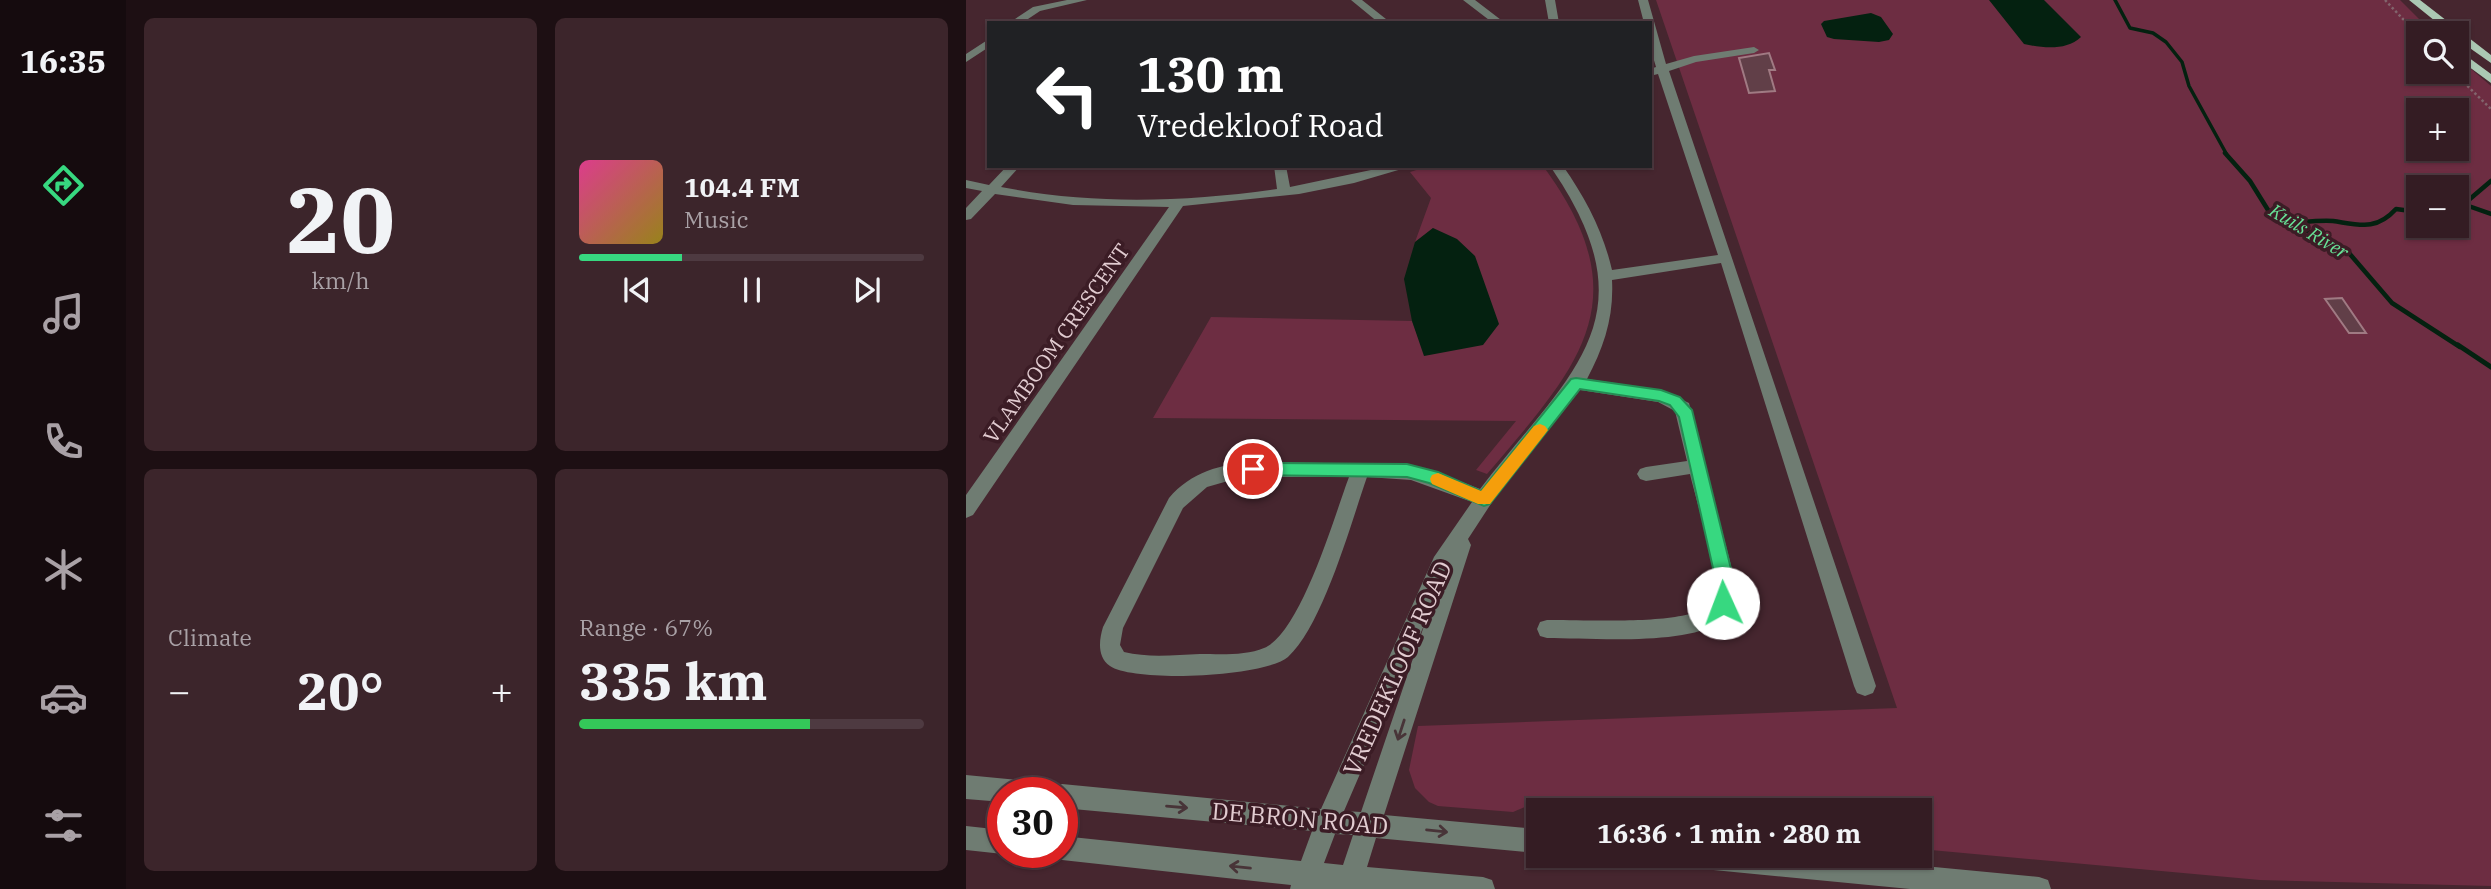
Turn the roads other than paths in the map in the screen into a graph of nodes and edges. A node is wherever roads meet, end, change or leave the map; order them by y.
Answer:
1 (1082, 0) edge
2 (1374, 0) edge
3 (1468, 0) edge
4 (1550, 0) edge
5 (1643, 0) edge
6 (2402, 0) edge
7 (2414, 0) edge
8 (1359, 2) edge
9 (1017, 21) edge
10 (1383, 21) edge
11 (1497, 21) edge
12 (1554, 21) edge
13 (1649, 21) edge
14 (2423, 21) edge
15 (2440, 21) edge
16 (1652, 40) edge
17 (987, 43) edge
18 (2469, 44) edge
19 (1754, 50) dead end
20 (966, 59) edge
21 (2491, 60) edge
22 (2469, 62) edge
23 (1656, 71) edge
24 (2491, 80) edge
25 (1012, 168) edge
26 (1280, 168) edge
27 (1397, 168) edge
28 (1557, 168) edge
29 (966, 184) edge
30 (990, 190) junction
31 (1284, 192) junction
32 (1180, 201) junction
33 (966, 216) edge
34 (1726, 258) junction
35 (1606, 276) junction
36 (1576, 383) junction
37 (1698, 466) junction
38 (1361, 470) junction
39 (1646, 474) dead end
40 (1484, 499) junction
41 (966, 510) edge
42 (1467, 528) junction
43 (1547, 629) dead end
44 (1865, 686) dead end
45 (966, 787) edge
46 (987, 789) edge
47 (1078, 798) edge
48 (1328, 821) junction
49 (1369, 824) junction
50 (966, 838) edge
51 (987, 840) edge
52 (1526, 840) edge
53 (1078, 850) edge
54 (1818, 868) edge
55 (1305, 882) edge
56 (1350, 883) edge
57 (1483, 889) edge
58 (2039, 889) edge

1 - 9 street
2 - 8 street
3 - 11 street
4 - 12 street
5 - 13 street
6 - 14 main road
7 - 15 main road
8 - 10 street
16 - 23 street
17 - 20 street
18 - 21 main road
19 - 23 street
22 - 24 main road
23 - 34 street
25 - 30 street
26 - 31 street
27 - 31 street
28 - 35 street, VREDEKLOOF ROAD
29 - 30 street
30 - 32 street
30 - 33 street
31 - 32 street
32 - 41 street, VLAMBOOM CRESCENT
34 - 35 street
34 - 44 street
35 - 36 street, VREDEKLOOF ROAD
36 - 37 street
36 - 40 street, VREDEKLOOF ROAD
37 - 39 street
37 - 43 street
38 - 38 street
38 - 40 street
40 - 42 street, VREDEKLOOF ROAD
42 - 48 street, VREDEKLOOF ROAD
42 -> 49 street, VREDEKLOOF ROAD
45 - 46 street
47 -> 48 street, DE BRON ROAD
48 - 49 street, DE BRON ROAD
48 - 55 street, VREDEKLOOF ROAD
49 -> 52 street, DE BRON ROAD
49 - 56 street, VREDEKLOOF ROAD
50 - 51 street
55 -> 53 street
54 - 58 street
55 - 56 street
56 - 57 street

